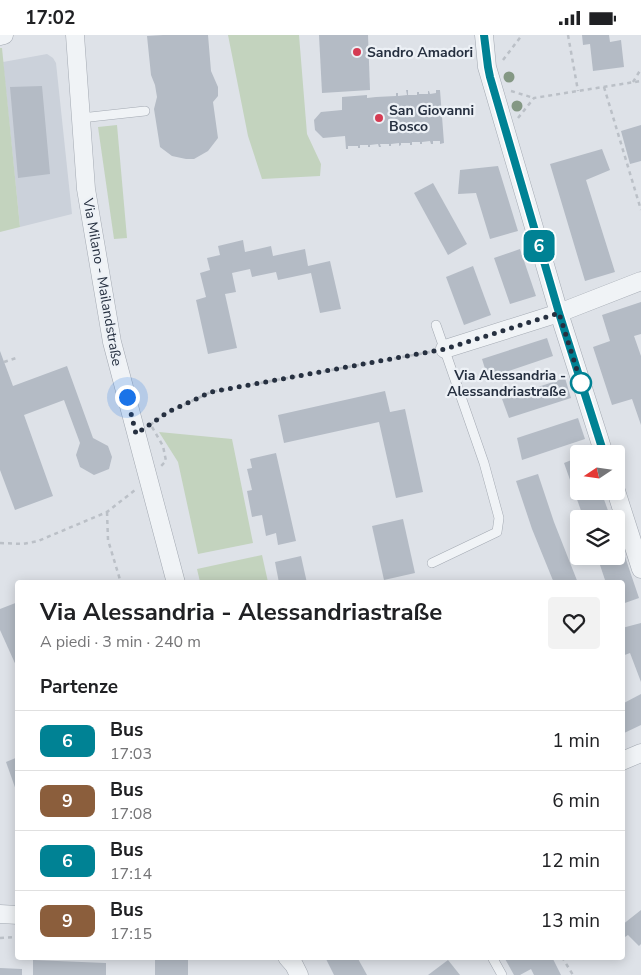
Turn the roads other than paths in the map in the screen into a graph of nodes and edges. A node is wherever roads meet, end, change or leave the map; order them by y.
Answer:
1 (75, 35) edge
2 (484, 35) edge
3 (145, 111) dead end
4 (81, 118) junction
5 (641, 281) edge
6 (559, 313) junction
7 (436, 325) dead end
8 (445, 349) junction
9 (601, 445) edge
10 (619, 500) edge
11 (432, 563) dead end
12 (641, 569) edge
13 (175, 580) edge
14 (641, 753) edge
15 (625, 760) edge
16 (0, 914) edge
17 (15, 915) edge
18 (494, 960) edge
19 (502, 975) edge

1 - 4 street, Via Milano - Mailandstraße
2 - 6 street
3 - 4 lane
4 - 13 street, Via Milano - Mailandstraße
5 - 6 street
6 - 8 street
6 - 9 street
7 - 8 lane
8 - 11 lane
10 - 12 street
14 - 15 street
16 - 17 street
18 - 19 lane

